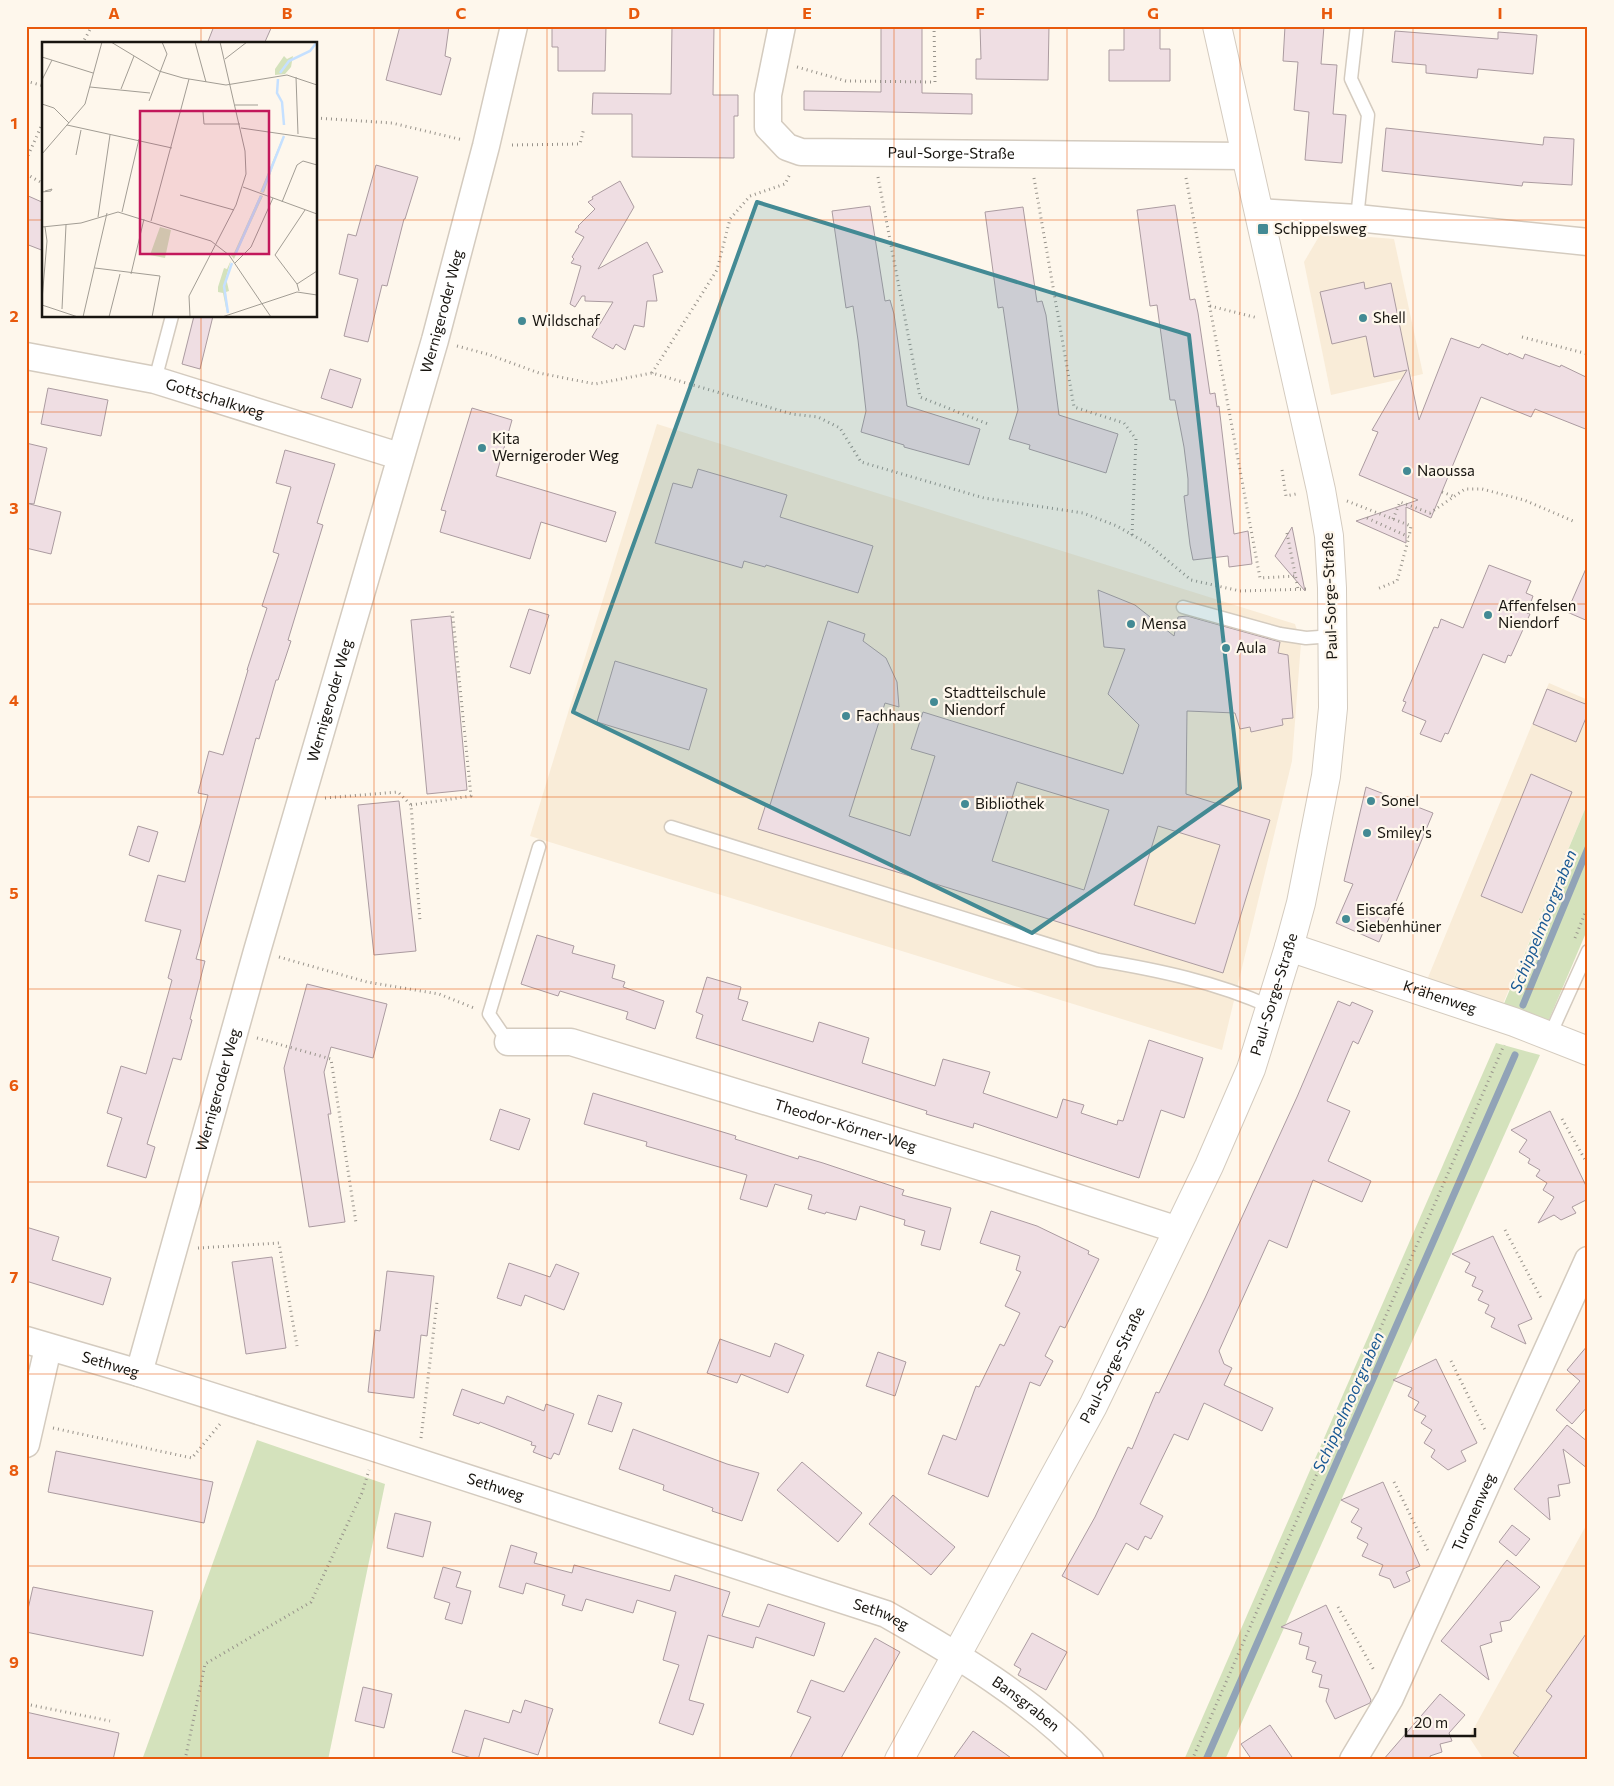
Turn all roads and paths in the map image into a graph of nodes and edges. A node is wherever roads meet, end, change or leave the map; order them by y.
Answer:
1 (92, 26) edge
2 (514, 26) edge
3 (782, 26) edge
4 (934, 26) edge
5 (1217, 26) edge
6 (1357, 26) edge
7 (83, 42) edge
8 (775, 61) junction
9 (26, 81) edge
10 (42, 85) edge
11 (318, 118) edge
12 (42, 124) edge
13 (584, 128) dead end
14 (486, 146) junction
15 (801, 152) junction
16 (873, 153) junction
17 (1030, 155) junction
18 (1182, 156) junction
19 (1246, 156) junction
20 (26, 160) edge
21 (26, 174) edge
22 (42, 183) edge
23 (1259, 212) junction
24 (1357, 218) junction
25 (1588, 242) edge
26 (1210, 306) junction
27 (171, 318) edge
28 (1284, 325) junction
29 (1522, 337) dead end
30 (434, 340) junction
31 (1588, 354) edge
32 (26, 356) edge
33 (652, 373) junction
34 (154, 380) junction
35 (988, 424) dead end
36 (399, 456) junction
37 (1442, 492) dead end
38 (1453, 496) junction
39 (1367, 518) dead end
40 (1393, 519) dead end
41 (1573, 521) dead end
42 (1287, 533) dead end
43 (1132, 535) junction
44 (1295, 576) junction
45 (1332, 588) junction
46 (1298, 589) junction
47 (1377, 589) dead end
48 (1183, 607) dead end
49 (452, 608) dead end
50 (1333, 636) junction
51 (302, 799) junction
52 (411, 805) junction
53 (671, 827) dead end
54 (539, 847) dead end
55 (420, 921) dead end
56 (1290, 948) junction
57 (257, 951) junction
58 (1588, 951) edge
59 (1271, 1008) junction
60 (489, 1014) junction
61 (1514, 1022) junction
62 (234, 1032) junction
63 (1550, 1035) junction
64 (508, 1042) joint
65 (1588, 1051) edge
66 (1562, 1119) dead end
67 (1588, 1165) edge
68 (356, 1223) dead end
69 (1178, 1230) junction
70 (1506, 1230) dead end
71 (173, 1249) junction
72 (1588, 1260) edge
73 (437, 1302) dead end
74 (1557, 1329) junction
75 (37, 1344) edge
76 (297, 1346) dead end
77 (1451, 1361) dead end
78 (139, 1373) junction
79 (237, 1404) junction
80 (28, 1434) edge
81 (375, 1448) junction
82 (1498, 1458) junction
83 (418, 1462) junction
84 (1394, 1482) dead end
85 (1443, 1581) junction
86 (1338, 1607) dead end
87 (956, 1655) junction
88 (1390, 1698) junction
89 (26, 1704) edge
90 (110, 1721) dead end
91 (184, 1760) edge
92 (899, 1760) edge
93 (1090, 1760) edge
94 (1192, 1760) edge
95 (1353, 1760) edge

1 - 7 path
2 - 14 street, Wernigeroder Weg
3 - 8 street, Paul-Sorge-Straße
4 - 8 path
5 - 19 street, Paul-Sorge-Straße
6 - 24 lane
8 - 15 street, Paul-Sorge-Straße
9 - 10 path
11 - 14 path
12 - 20 path
13 - 14 path
14 - 30 street, Wernigeroder Weg
15 - 16 street, Paul-Sorge-Straße
15 - 33 path
16 - 17 street, Paul-Sorge-Straße
16 - 35 path
17 - 18 street, Paul-Sorge-Straße
17 - 43 path
18 - 19 street, Paul-Sorge-Straße
18 - 26 path
19 - 23 street, Paul-Sorge-Straße
21 - 22 path
23 - 24 street
23 - 28 street, Paul-Sorge-Straße
24 - 25 street
26 - 28 path
26 - 44 path
27 - 34 lane
28 - 45 street, Paul-Sorge-Straße
29 - 31 path
30 - 33 path
30 - 36 street, Wernigeroder Weg
32 - 34 street, Gottschalkweg
33 - 43 path
34 - 36 street, Gottschalkweg
36 - 51 street, Wernigeroder Weg
37 - 38 path
38 - 40 path
38 - 41 path
39 - 47 path
42 - 44 path
43 - 46 path
44 - 46 path
45 - 46 path
45 - 50 street, Paul-Sorge-Straße
48 - 50 lane
49 - 52 path
50 - 56 street, Paul-Sorge-Straße
51 - 52 path
51 - 57 street, Wernigeroder Weg
52 - 55 path
53 - 59 lane
54 - 60 lane
56 - 59 street, Paul-Sorge-Straße
56 - 61 street, Krähenweg
57 - 60 path
57 - 62 street, Wernigeroder Weg
58 - 63 lane
59 - 69 street, Paul-Sorge-Straße
60 - 64 lane
61 - 63 street, Krähenweg
61 - 94 path
62 - 68 path
62 - 71 street, Wernigeroder Weg
63 - 65 street, Krähenweg
64 - 69 street, Theodor-Körner-Weg
66 - 67 path
69 - 87 street, Paul-Sorge-Straße
70 - 74 path
71 - 76 path
71 - 78 street, Wernigeroder Weg
72 - 74 street, Turonenweg
73 - 83 path
74 - 82 street, Turonenweg
75 - 78 street, Sethweg
75 - 80 street
77 - 82 path
78 - 79 street, Sethweg
79 - 80 path
79 - 81 street, Sethweg
81 - 83 street, Sethweg
81 - 91 path
82 - 85 street, Turonenweg
83 - 87 street, Sethweg
84 - 85 path
85 - 88 street, Turonenweg
86 - 88 path
87 - 92 street, Paul-Sorge-Straße
87 - 93 street, Bansgraben
88 - 95 street, Turonenweg
89 - 90 path

